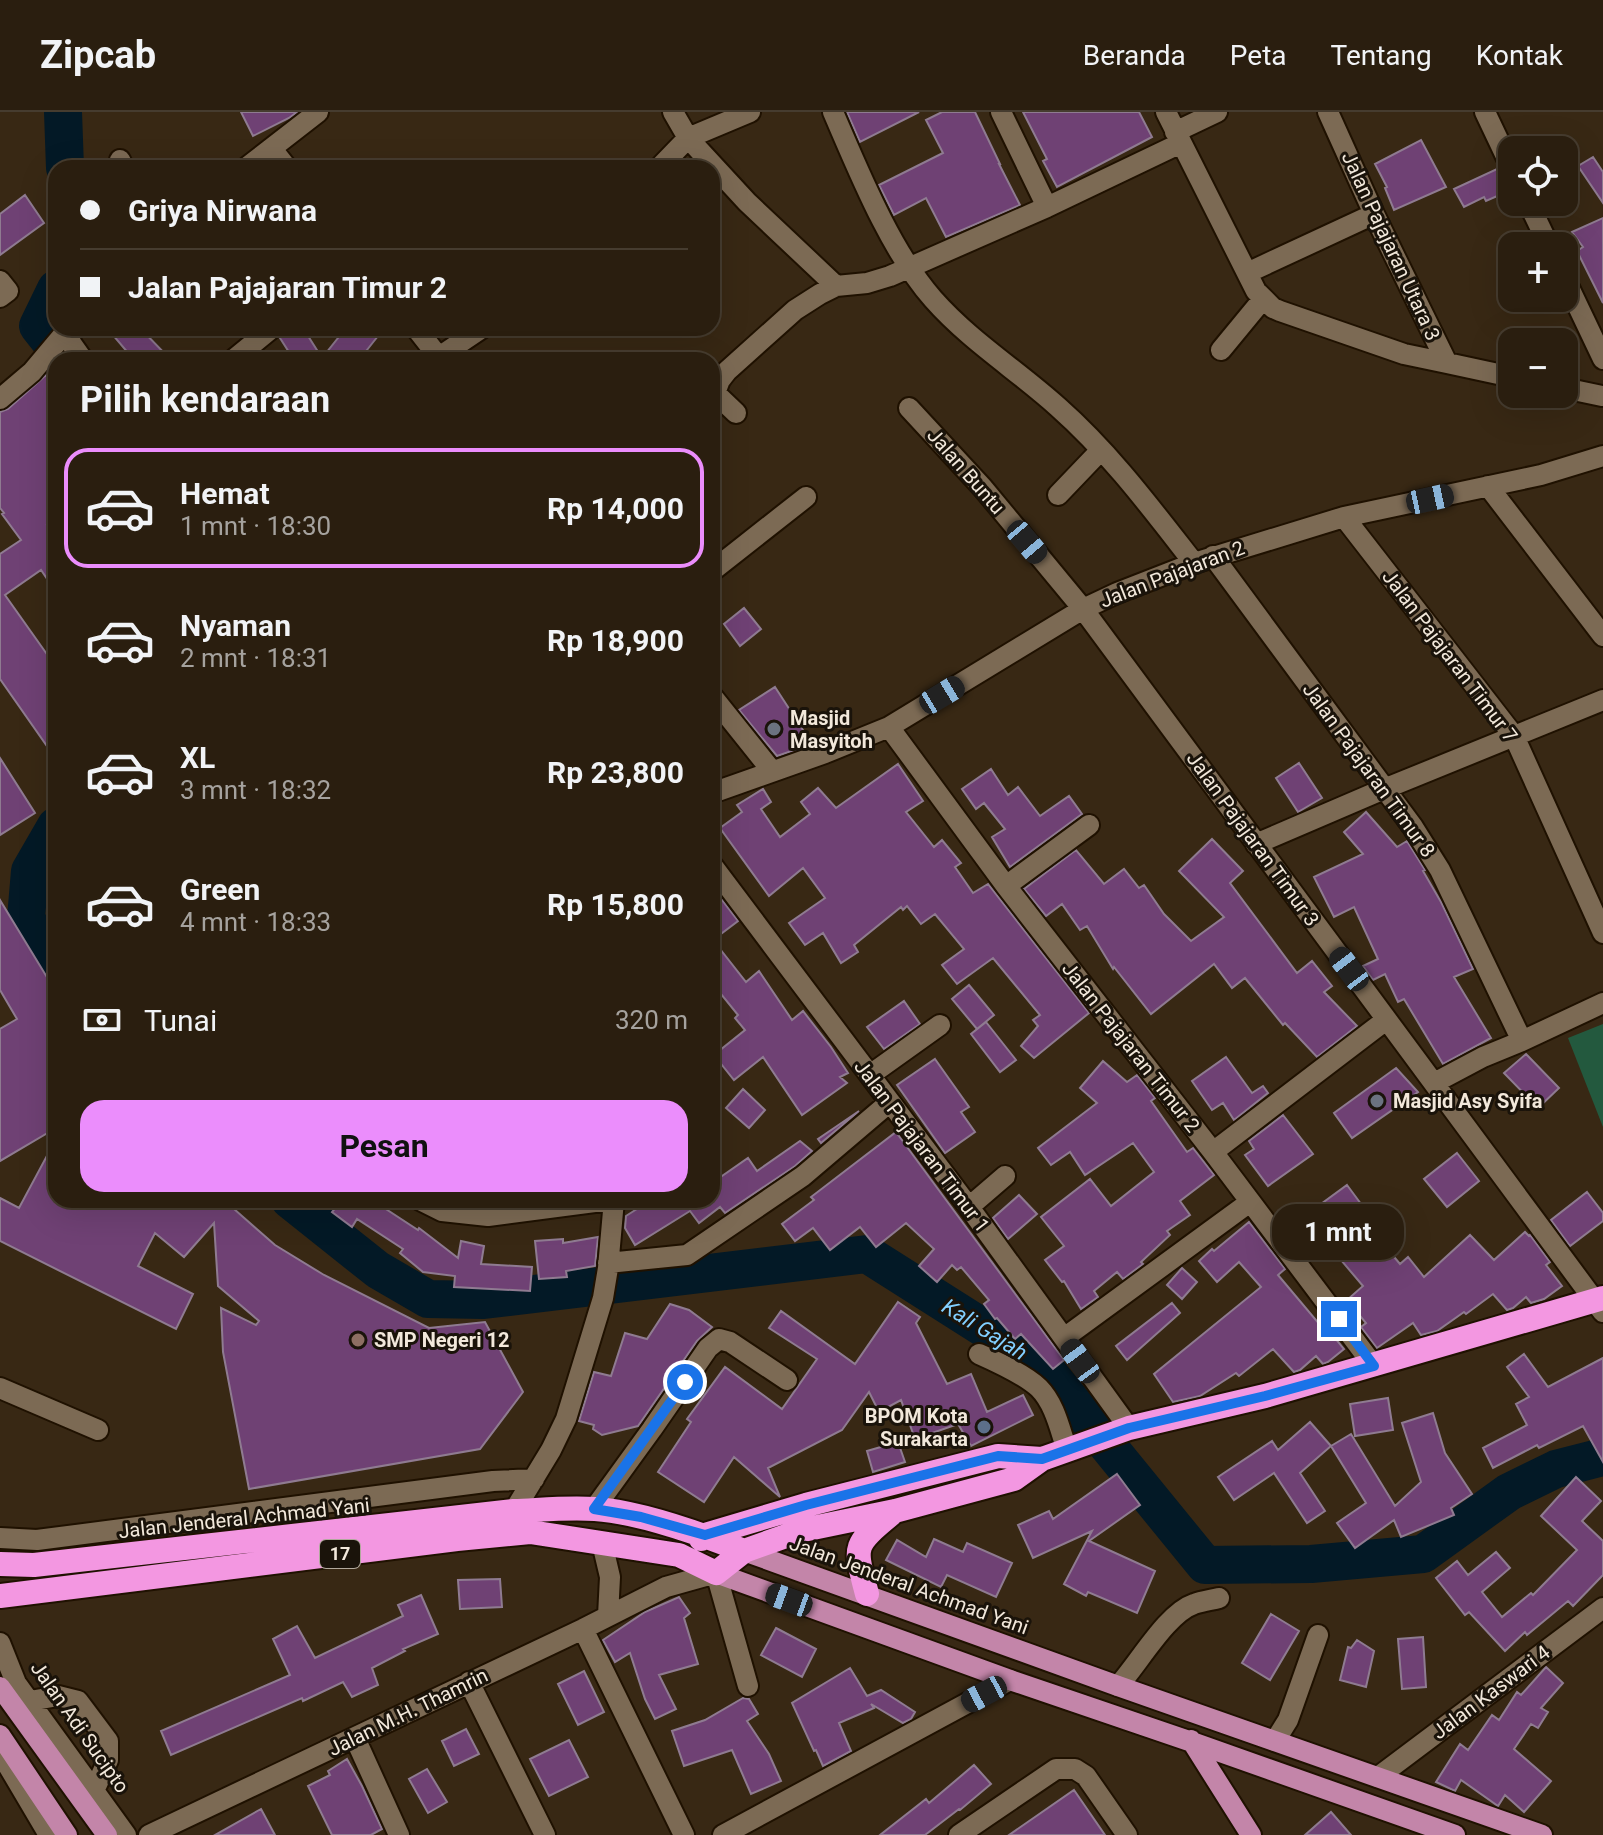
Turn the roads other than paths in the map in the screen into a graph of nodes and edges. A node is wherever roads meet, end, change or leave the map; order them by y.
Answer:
1 (673, 112) edge
2 (750, 112) edge
3 (833, 112) edge
4 (1001, 112) edge
5 (1166, 112) edge
6 (1217, 112) edge
7 (1328, 112) edge
8 (1485, 112) edge
9 (313, 113) edge
10 (688, 138) junction
11 (1178, 138) junction
12 (1498, 139) edge
13 (272, 149) junction
14 (257, 160) edge
15 (281, 160) edge
16 (667, 160) edge
17 (708, 160) edge
18 (720, 173) edge
19 (1047, 207) junction
20 (1374, 214) junction
21 (908, 267) junction
22 (1247, 273) junction
23 (0, 281) edge
24 (836, 286) junction
25 (0, 297) edge
26 (1263, 299) junction
27 (1578, 306) edge
28 (63, 336) edge
29 (262, 336) edge
30 (422, 336) edge
31 (471, 336) edge
32 (1221, 350) dead end
33 (49, 352) edge
34 (243, 352) edge
35 (435, 352) edge
36 (449, 352) edge
37 (48, 353) edge
38 (1603, 359) edge
39 (1447, 363) junction
40 (1498, 374) edge
41 (720, 380) edge
42 (1578, 391) edge
43 (1603, 396) edge
44 (720, 398) edge
45 (0, 399) edge
46 (909, 408) dead end
47 (736, 413) dead end
48 (1101, 450) junction
49 (1603, 456) edge
50 (1488, 486) junction
51 (1058, 495) dead end
52 (806, 497) dead end
53 (1344, 517) junction
54 (1203, 559) junction
55 (720, 565) edge
56 (1083, 609) junction
57 (1603, 636) edge
58 (1603, 700) edge
59 (720, 706) edge
60 (889, 727) junction
61 (1514, 736) junction
62 (772, 771) junction
63 (1384, 789) junction
64 (720, 790) edge
65 (1089, 825) dead end
66 (1256, 844) junction
67 (720, 876) edge
68 (1006, 886) junction
69 (1603, 933) edge
70 (1603, 1003) edge
71 (1386, 1020) junction
72 (940, 1025) dead end
73 (1522, 1041) junction
74 (870, 1075) junction
75 (1434, 1083) junction
76 (890, 1102) junction
77 (1213, 1152) junction
78 (1005, 1176) dead end
79 (1250, 1202) junction
80 (969, 1207) junction
81 (436, 1208) edge
82 (550, 1208) edge
83 (612, 1208) edge
84 (608, 1266) junction
85 (1600, 1304) edge
86 (1064, 1338) junction
87 (979, 1354) dead end
88 (1374, 1366) junction
89 (787, 1380) dead end
90 (0, 1388) edge
91 (98, 1430) dead end
92 (1124, 1430) junction
93 (1072, 1448) junction
94 (1042, 1459) junction
95 (534, 1479) junction
96 (300, 1508) junction
97 (594, 1509) junction
98 (514, 1511) junction
99 (895, 1511) junction
100 (145, 1527) junction
101 (306, 1535) junction
102 (705, 1535) junction
103 (0, 1538) edge
104 (602, 1543) junction
105 (744, 1551) junction
106 (149, 1553) junction
107 (679, 1555) junction
108 (0, 1564) edge
109 (716, 1573) junction
110 (867, 1594) junction
111 (0, 1596) edge
112 (1219, 1598) dead end
113 (1603, 1608) edge
114 (608, 1616) junction
115 (583, 1629) junction
116 (1318, 1635) dead end
117 (0, 1643) edge
118 (1010, 1680) junction
119 (469, 1682) junction
120 (748, 1686) dead end
121 (1118, 1686) junction
122 (0, 1687) edge
123 (30, 1701) junction
124 (1186, 1709) junction
125 (0, 1735) edge
126 (355, 1738) junction
127 (1275, 1741) junction
128 (1192, 1742) junction
129 (0, 1752) edge
130 (1378, 1777) junction
131 (94, 1791) junction
132 (49, 1835) edge
133 (67, 1835) edge
134 (107, 1835) edge
135 (126, 1835) edge
136 (149, 1835) edge
137 (399, 1835) edge
138 (545, 1835) edge
139 (684, 1835) edge
140 (723, 1835) edge
141 (959, 1835) edge
142 (1127, 1835) edge
143 (1251, 1835) edge
144 (1455, 1835) edge
145 (1542, 1835) edge

1 - 10 street
2 - 10 street
3 - 21 street, Jalan Pajajaran Timur 8
4 - 19 street
5 - 11 street
6 - 11 street
7 - 20 street, Jalan Pajajaran Utara 3
8 - 12 street
9 - 13 street
10 - 16 street
10 - 17 street
11 - 19 street
11 - 22 street
13 - 14 street
13 - 15 street
18 - 24 street
19 - 21 street
20 - 22 street
20 - 39 street, Jalan Pajajaran Utara 3
21 - 24 street
21 - 48 street, Jalan Pajajaran Timur 8
22 - 26 street
23 - 25 street
24 - 41 street
26 - 32 street
26 - 39 street
27 - 38 street
28 - 33 street
29 - 34 street
30 - 35 street
31 - 36 street
37 - 45 street
39 - 40 street, Jalan Pajajaran Utara 3
42 - 43 street
44 - 47 street
46 - 56 street, Jalan Buntu
48 - 51 street
48 - 54 street, Jalan Pajajaran Timur 8
49 - 50 street, Jalan Pajajaran 2
50 - 53 street, Jalan Pajajaran 2
50 - 57 street
52 - 55 street
53 - 54 street, Jalan Pajajaran 2
53 - 61 street, Jalan Pajajaran Timur 7
54 - 56 street, Jalan Pajajaran 2
54 - 63 street, Jalan Pajajaran Timur 8
56 - 60 street, Jalan Pajajaran 2
56 - 66 street, Jalan Pajajaran Timur 3
58 - 61 street
59 - 62 street
60 - 62 street, Jalan Pajajaran 2
60 - 68 street, Jalan Pajajaran Timur 2
61 - 63 street
61 - 69 street, Jalan Pajajaran Timur 7
62 - 64 street, Jalan Pajajaran 2
63 - 66 street
63 - 73 street, Jalan Pajajaran Timur 8
65 - 68 street
66 - 71 street, Jalan Pajajaran Timur 3
67 - 74 street, Jalan Pajajaran Timur 1
68 - 77 street, Jalan Pajajaran Timur 2
70 - 73 street
71 - 75 street, Jalan Pajajaran Timur 3
71 - 77 street
72 - 74 street
73 - 75 street
74 - 76 street, Jalan Pajajaran Timur 1
75 - 85 street, Jalan Pajajaran Timur 3
76 - 80 street, Jalan Pajajaran Timur 1
76 - 84 street
77 - 79 street, Jalan Pajajaran Timur 2
78 - 80 street
79 - 86 street
79 - 88 street, Jalan Pajajaran Timur 2
80 - 86 street, Jalan Pajajaran Timur 1
81 - 82 street
83 - 84 street
84 - 95 street
85 - 88 highway
86 - 92 street, Jalan Pajajaran Timur 1
87 - 93 street
88 - 92 highway
89 - 97 street
90 - 91 street
92 - 93 highway
93 - 94 highway
94 - 99 highway
94 - 102 highway
95 - 96 street
95 - 98 street
96 - 100 street
96 - 101 street
97 - 98 highway, Jalan Jenderal Achmad Yani / 17
97 - 102 highway, Jalan Jenderal Achmad Yani / 17
98 - 101 highway, Jalan Jenderal Achmad Yani / 17
99 - 105 highway
99 - 110 highway
100 - 103 street
100 - 106 street
101 - 106 highway, Jalan Jenderal Achmad Yani / 17
102 - 105 highway, Jalan Jenderal Achmad Yani / 17
102 - 107 highway
104 - 107 highway, 17
104 - 111 highway, 17
104 - 114 street
105 - 109 highway
105 - 110 main road, Jalan Jenderal Achmad Yani
106 - 108 highway, Jalan Jenderal Achmad Yani / 17
107 - 109 highway, 17
109 - 114 street, Jalan M.H. Thamrin
109 - 118 main road
109 - 120 street
110 - 121 main road, Jalan Jenderal Achmad Yani
112 - 121 street
113 - 130 street, Jalan Kaswari 4
114 - 115 street, Jalan M.H. Thamrin
115 - 119 street, Jalan M.H. Thamrin
115 - 139 street
116 - 127 street
117 - 123 street, Jalan Adi Sucipto
118 - 128 main road
118 - 140 street
119 - 126 street, Jalan M.H. Thamrin
119 - 138 street
121 - 124 main road, Jalan Jenderal Achmad Yani
122 - 134 main road, Jalan Adi Sucipto
123 - 131 street, Jalan Adi Sucipto
123 - 131 street
124 - 127 main road, Jalan Jenderal Achmad Yani
124 - 128 main road
125 - 133 main road
126 - 136 street, Jalan M.H. Thamrin
126 - 137 street
127 - 130 main road, Jalan Jenderal Achmad Yani
128 - 143 main road
128 - 144 main road
129 - 132 street
130 - 145 main road, Jalan Jenderal Achmad Yani
131 - 135 street, Jalan Adi Sucipto
141 - 142 street

